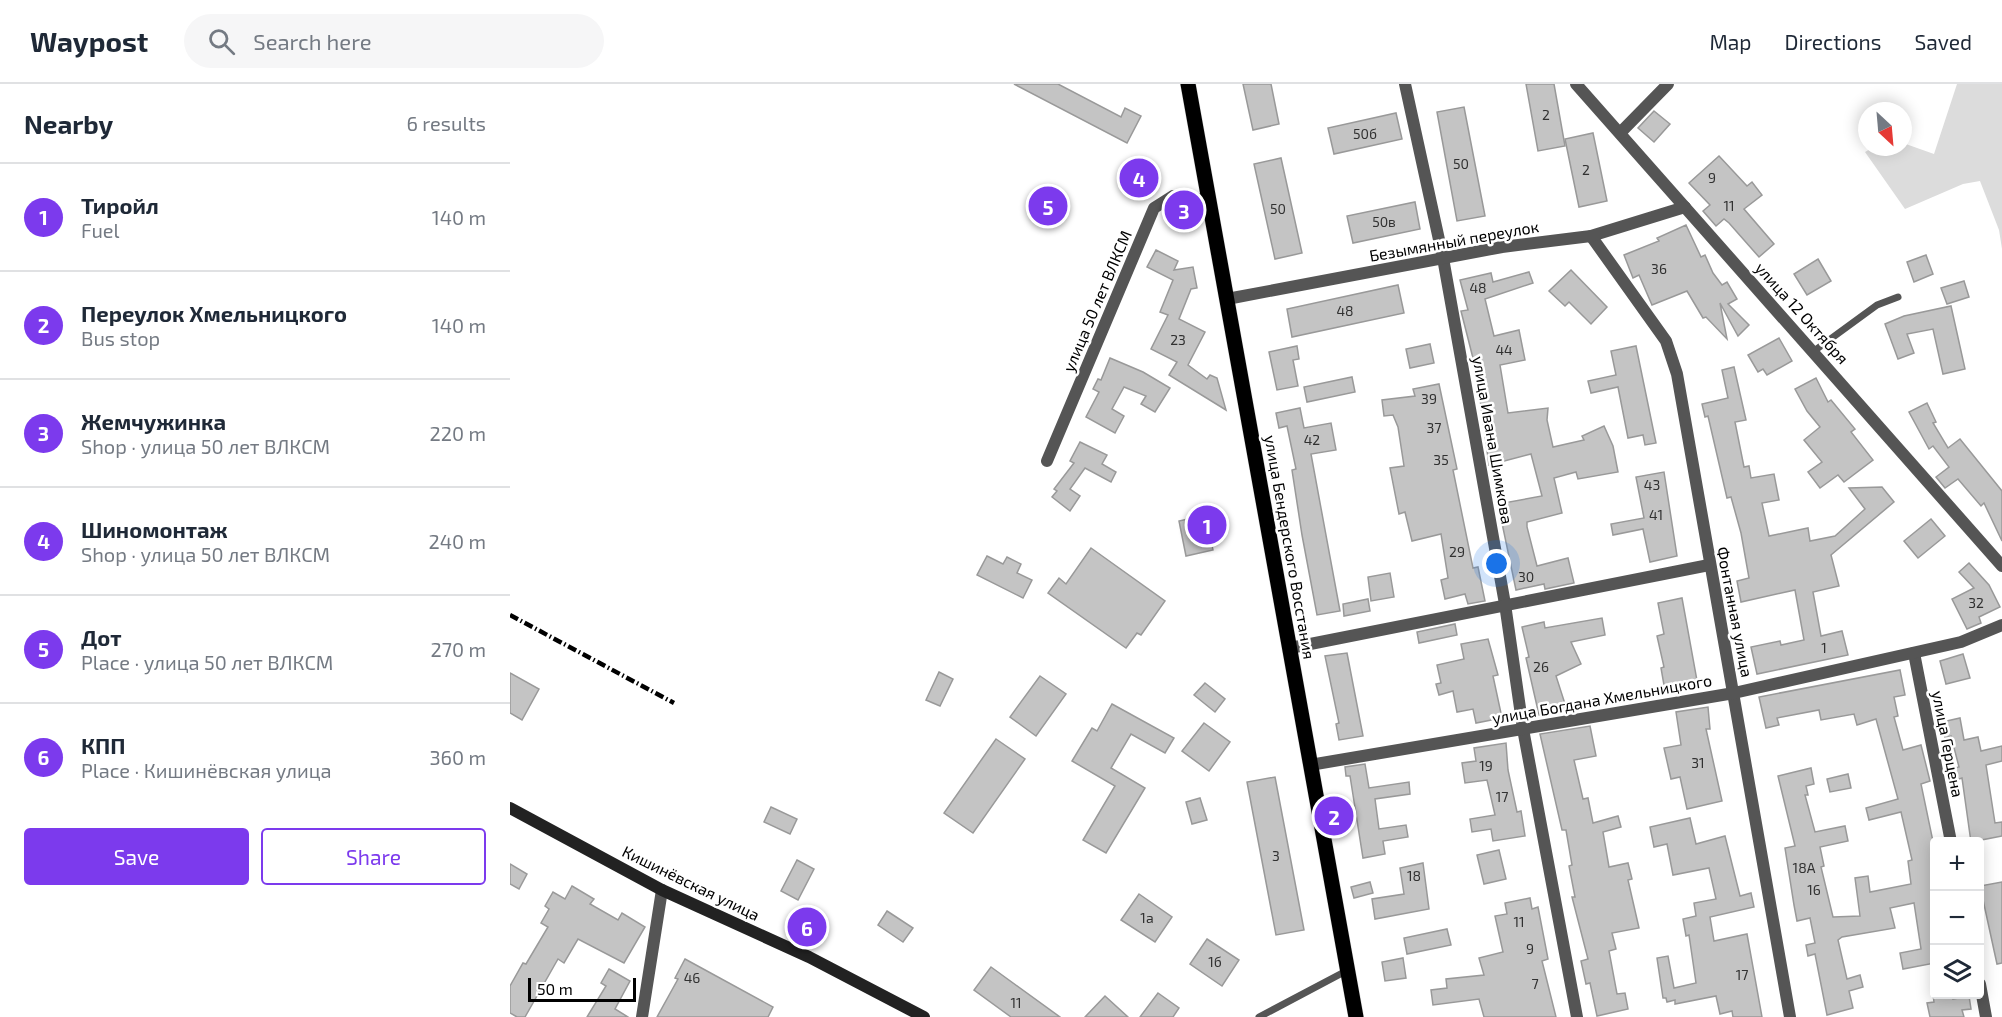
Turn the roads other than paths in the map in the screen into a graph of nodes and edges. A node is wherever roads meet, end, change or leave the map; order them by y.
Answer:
1 (1405, 84) edge
2 (1576, 84) edge
3 (1668, 84) edge
4 (1190, 87) edge
5 (1620, 133) junction
6 (1209, 201) junction
7 (1685, 207) junction
8 (1591, 236) junction
9 (1443, 258) junction
10 (1898, 297) dead end
11 (1227, 299) junction
12 (1814, 351) junction
13 (1047, 461) dead end
14 (1709, 564) junction
15 (2002, 566) edge
16 (1505, 604) junction
17 (2002, 625) edge
18 (1290, 648) junction
19 (1914, 653) junction
20 (1734, 693) junction
21 (1523, 729) junction
22 (1310, 765) junction
23 (510, 808) edge
24 (1950, 837) edge
25 (662, 890) junction
26 (1348, 970) junction
27 (1983, 999) edge
28 (642, 1017) edge
29 (924, 1017) edge
30 (1259, 1017) edge
31 (1356, 1017) edge
32 (1576, 1017) edge
33 (1790, 1017) edge
34 (1986, 1017) edge

1 - 9 street, улица Ивана Шимкова
2 - 5 street, улица 12 Октября
3 - 5 street
4 - 6 main road, улица Бендерского Восстания
5 - 7 street, улица 12 Октября
6 - 11 main road, улица Бендерского Восстания
6 - 13 street, улица 50 лет ВЛКСМ
7 - 8 street, Безымянный переулок
7 - 12 street, улица 12 Октября
8 - 9 street, Безымянный переулок
8 - 14 street, Фонтанная улица
9 - 11 street, Безымянный переулок
9 - 16 street, улица Ивана Шимкова
10 - 12 lane
11 - 18 main road, улица Бендерского Восстания
12 - 15 street, улица 12 Октября
14 - 16 street
14 - 20 street, Фонтанная улица
16 - 18 street
16 - 21 street, улица Ивана Шимкова
17 - 19 street, улица Богдана Хмельницкого
18 - 22 main road, улица Бендерского Восстания
19 - 20 street, улица Богдана Хмельницкого
19 - 24 street, улица Герцена
20 - 21 street, улица Богдана Хмельницкого
20 - 33 street, Фонтанная улица
21 - 22 street, улица Богдана Хмельницкого
21 - 32 street, улица Ивана Шимкова
22 - 26 main road, улица Бендерского Восстания
23 - 25 street, Кишинёвская улица
25 - 28 street
25 - 29 street, Кишинёвская улица
26 - 30 lane
26 - 31 main road, улица Бендерского Восстания
27 - 34 street

